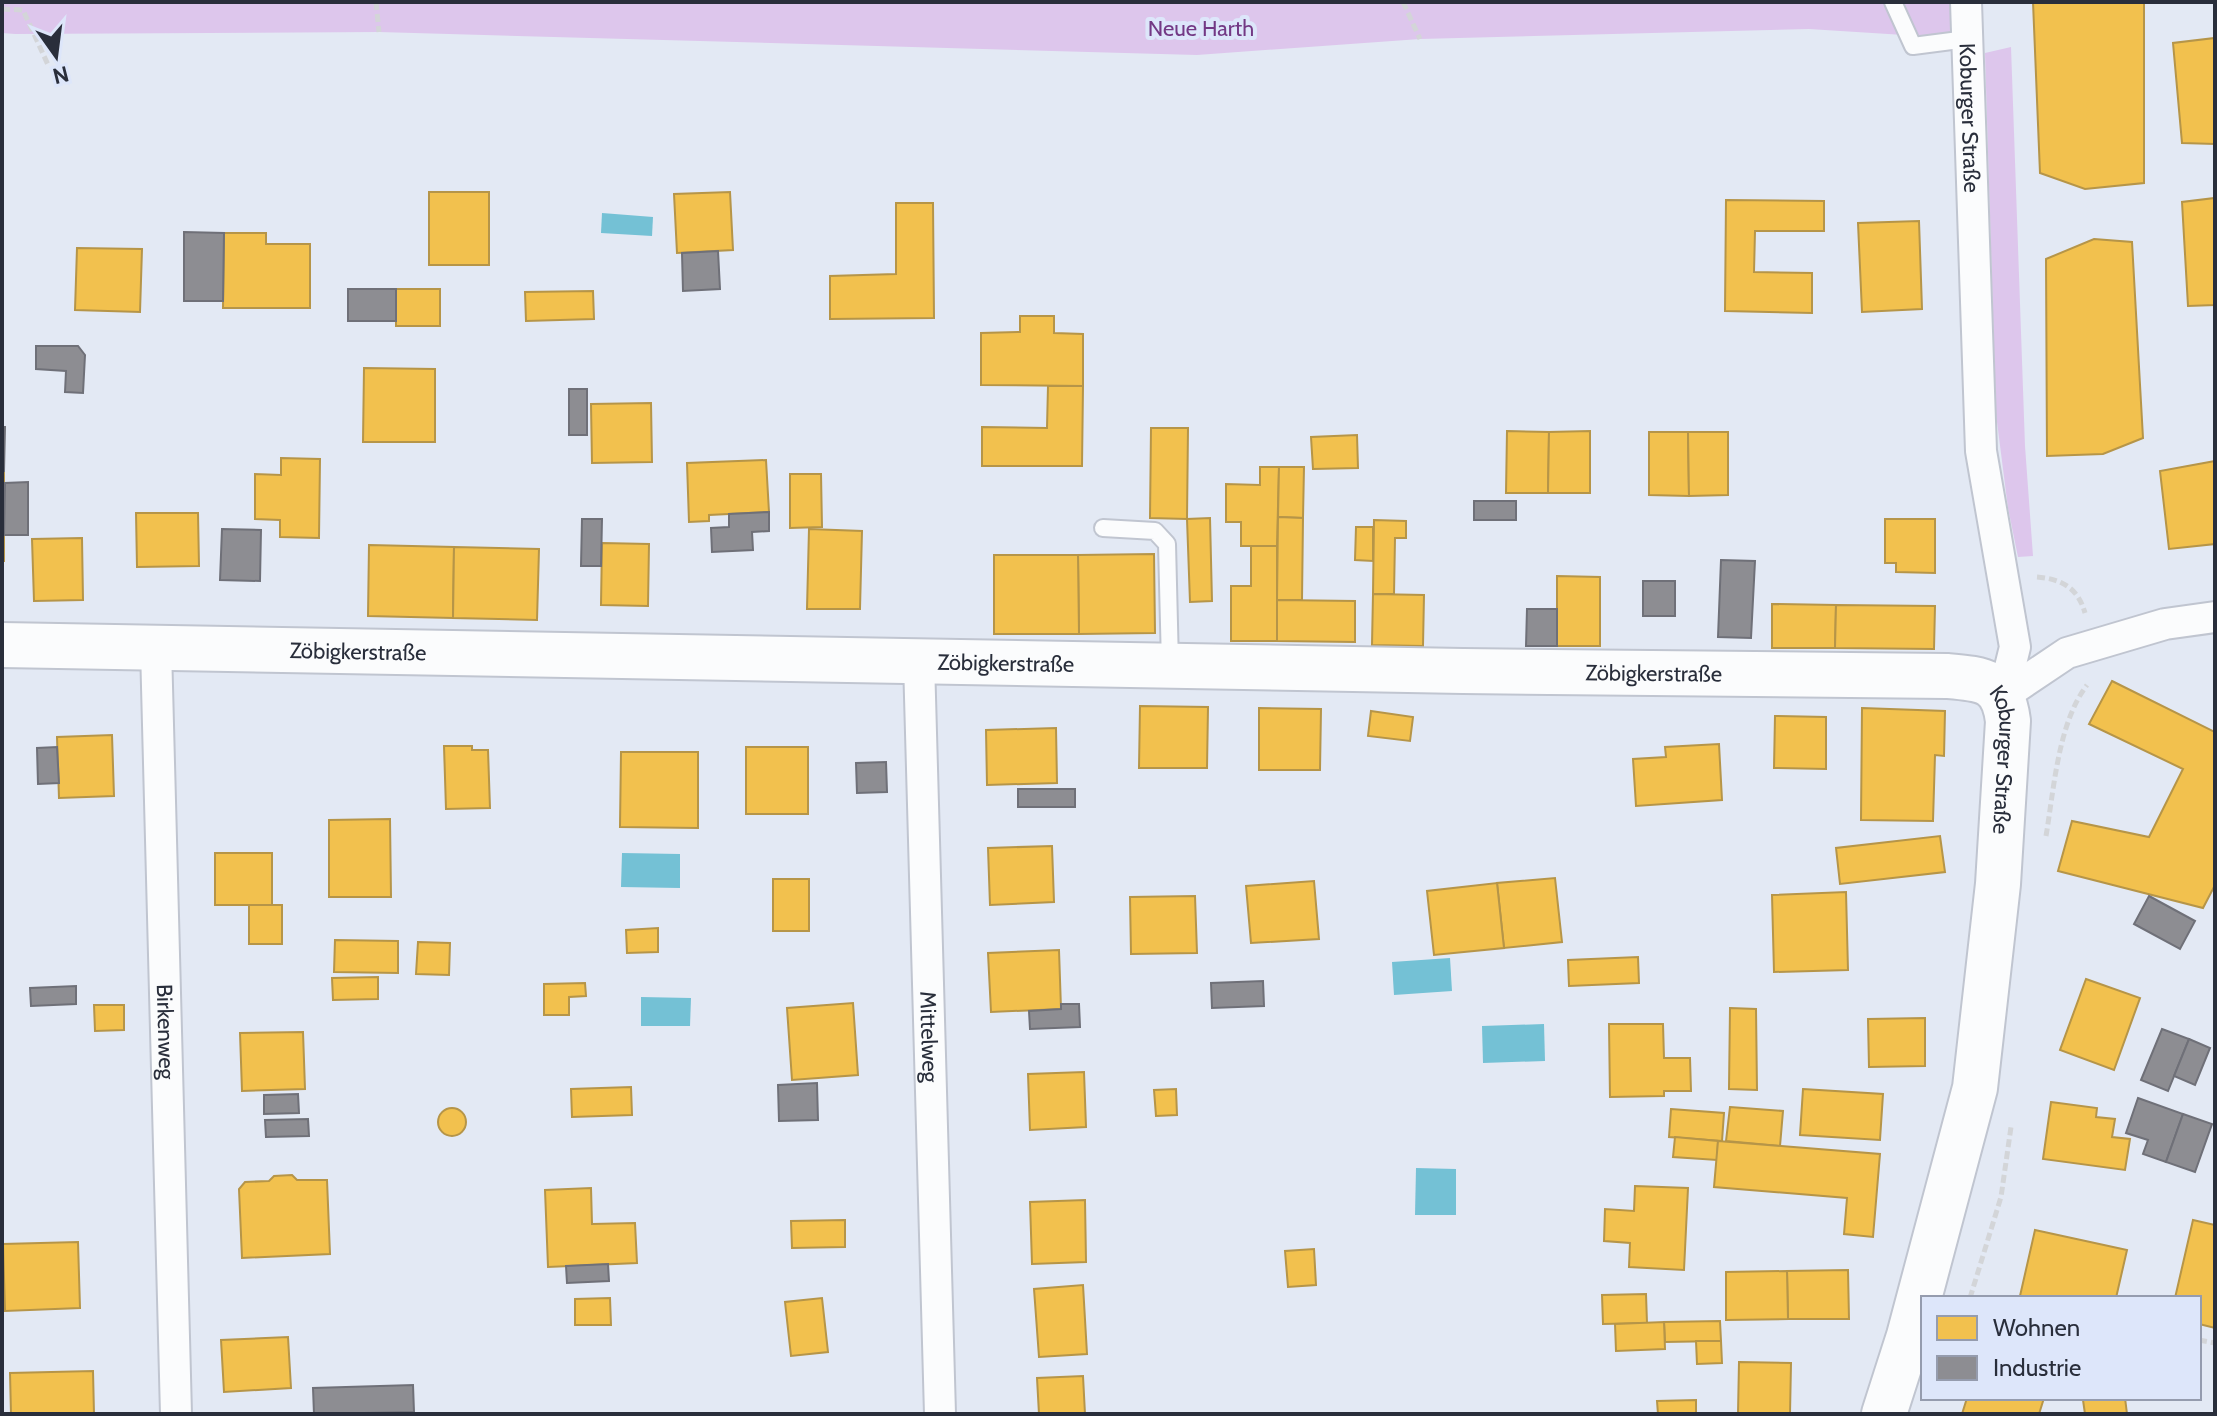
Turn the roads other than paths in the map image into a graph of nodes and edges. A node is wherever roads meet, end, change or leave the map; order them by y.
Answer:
1 (1893, 2) edge
2 (1966, 2) edge
3 (1967, 39) junction
4 (1103, 528) dead end
5 (2215, 617) edge
6 (2, 645) edge
7 (156, 648) junction
8 (919, 661) junction
9 (1170, 665) junction
10 (2003, 696) junction
11 (1923, 1296) edge
12 (1921, 1303) edge
13 (176, 1414) edge
14 (940, 1414) edge
15 (1884, 1414) edge

1 - 3 lane
2 - 3 street, Koburger Straße
3 - 10 street, Koburger Straße
4 - 9 lane
5 - 10 street
6 - 7 main road, Zöbigkerstraße
7 - 8 main road, Zöbigkerstraße
7 - 13 street, Birkenweg
8 - 9 main road, Zöbigkerstraße
8 - 14 street, Mittelweg
9 - 10 main road, Zöbigkerstraße
10 - 11 main road, Koburger Straße
12 - 15 main road, Koburger Straße

